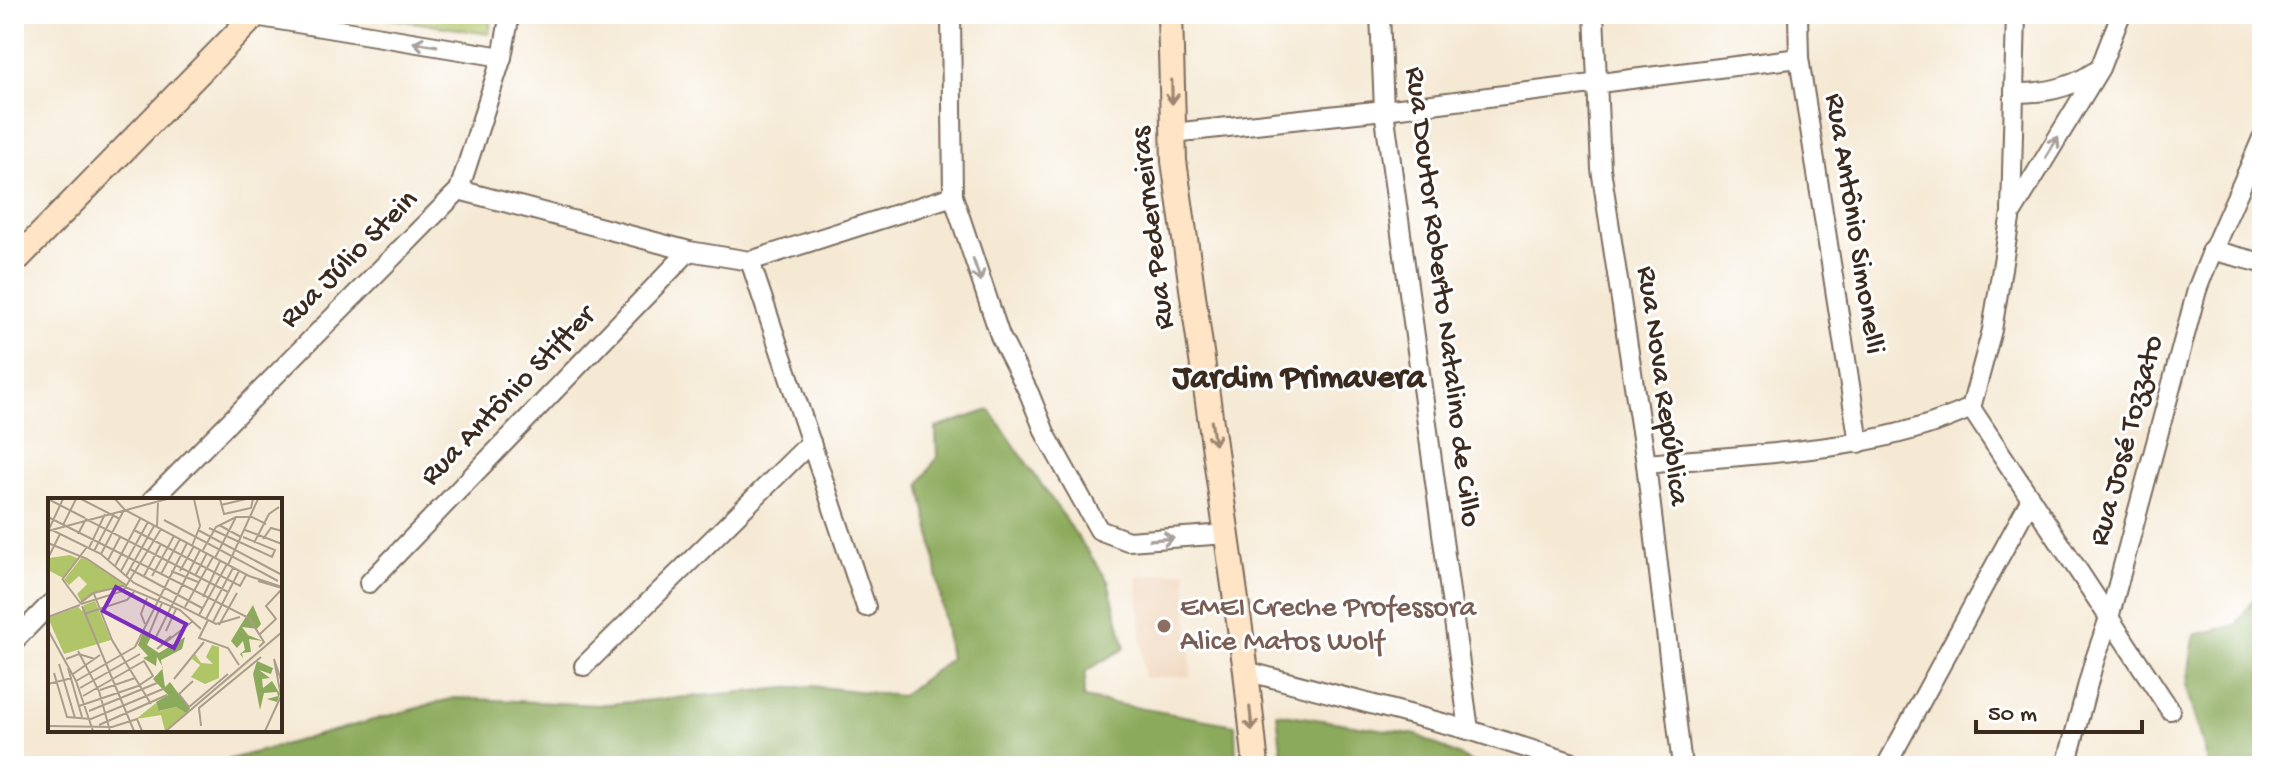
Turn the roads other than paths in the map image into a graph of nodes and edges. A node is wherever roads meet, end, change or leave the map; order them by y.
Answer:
1 (510, 14) edge
2 (951, 14) edge
3 (1170, 14) edge
4 (1380, 14) edge
5 (1594, 14) edge
6 (1798, 14) edge
7 (2016, 14) edge
8 (2121, 14) edge
9 (256, 15) edge
10 (502, 57) junction
11 (1799, 58) junction
12 (2100, 68) junction
13 (1598, 84) junction
14 (2014, 93) junction
15 (1384, 110) junction
16 (1173, 133) junction
17 (2262, 138) edge
18 (459, 190) junction
19 (953, 196) junction
20 (2011, 213) junction
21 (2211, 250) junction
22 (689, 251) junction
23 (750, 261) junction
24 (14, 262) edge
25 (2262, 263) edge
26 (1971, 408) junction
27 (811, 442) junction
28 (1859, 443) junction
29 (1646, 464) junction
30 (154, 498) edge
31 (2031, 499) junction
32 (1227, 534) junction
33 (369, 583) dead end
34 (48, 606) edge
35 (866, 607) dead end
36 (2109, 618) junction
37 (14, 641) edge
38 (584, 666) dead end
39 (1246, 671) junction
40 (2170, 710) dead end
41 (1469, 730) junction
42 (1256, 766) edge
43 (1583, 766) edge
44 (1682, 766) edge
45 (1886, 766) edge
46 (2066, 766) edge

1 - 10 street, Rua Júlio Stein
2 - 19 street
3 -> 16 street, Rua Pederneiras
4 - 15 street, Rua Doutor Roberto Natalino de Cillo
5 - 13 street, Rua Nova República
6 - 11 street, Rua Antônio Simonelli
7 - 14 street
8 - 12 street
10 -> 9 street
9 - 24 street
10 - 18 street, Rua Júlio Stein
11 - 13 street
11 - 28 street, Rua Antônio Simonelli
12 - 14 street
20 -> 12 street
13 - 15 street
13 - 29 street, Rua Nova República
14 - 20 street
15 - 16 street
15 - 41 street, Rua Doutor Roberto Natalino de Cillo
16 -> 32 street, Rua Pederneiras
17 - 21 street, Rua José Tozzato
18 - 22 street
18 - 30 street, Rua Júlio Stein
19 - 23 street
19 -> 32 street
20 - 26 street
21 - 25 street
21 - 36 street, Rua José Tozzato
22 - 23 street
22 - 33 street, Rua Antônio Stifter
23 - 27 street
26 - 28 street
26 - 31 street
27 - 35 street
27 - 38 street
28 - 29 street
29 - 44 street, Rua Nova República
31 - 36 street
31 - 45 street
32 - 39 street, Rua Pederneiras
34 - 37 street
36 - 40 street
36 - 46 street, Rua José Tozzato
39 - 41 street
39 -> 42 street, Rua Pederneiras
41 - 43 street

